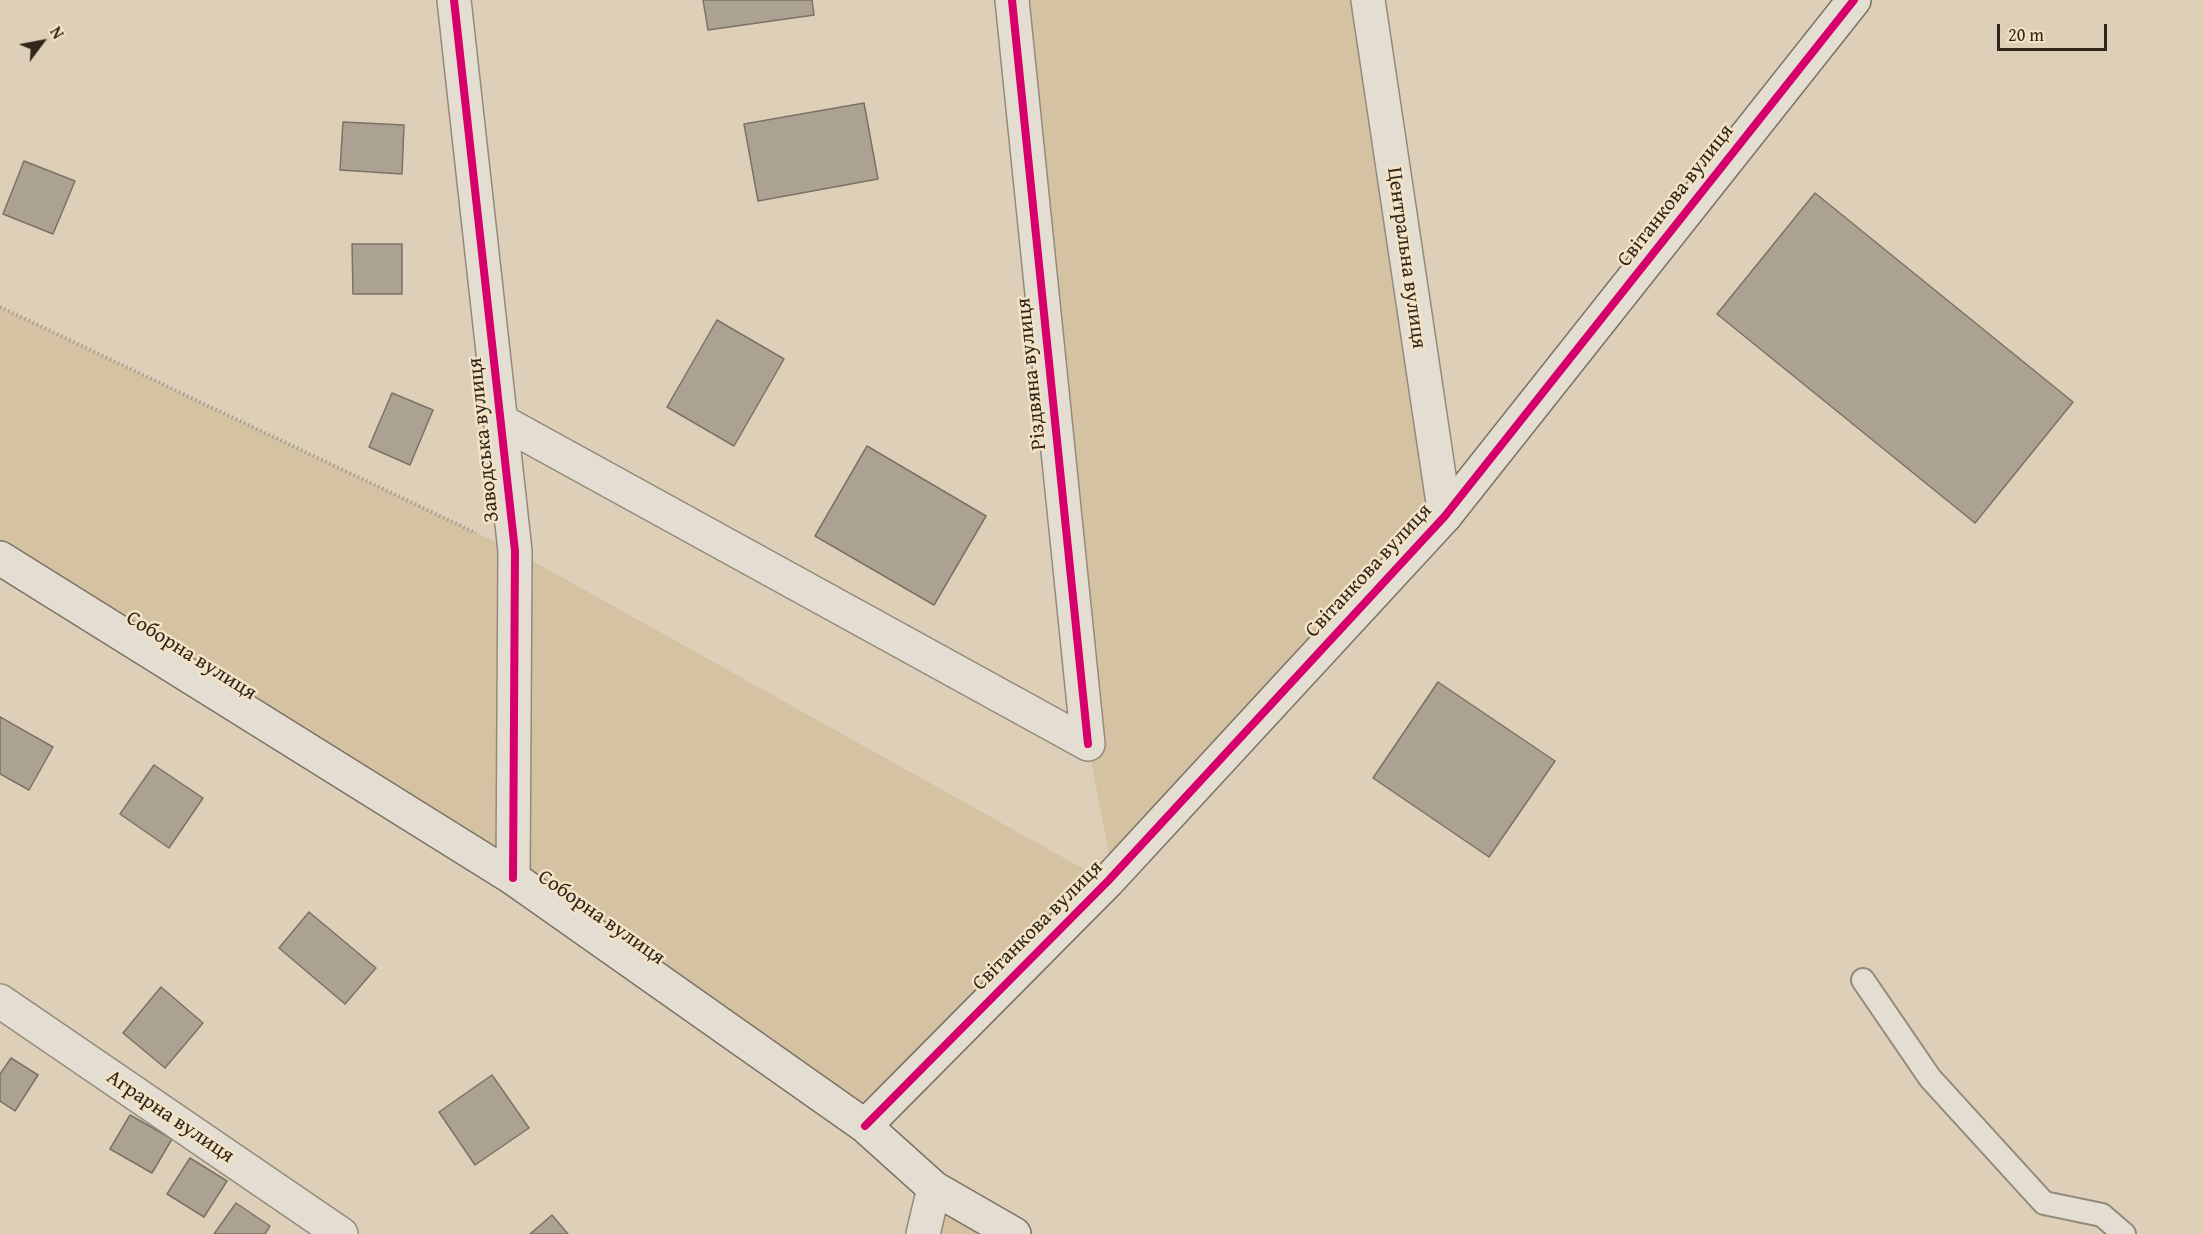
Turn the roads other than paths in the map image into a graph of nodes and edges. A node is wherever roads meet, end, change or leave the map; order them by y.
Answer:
1 (454, 0) edge
2 (1012, 0) edge
3 (1368, 0) edge
4 (1854, 0) edge
5 (501, 421) junction
6 (1445, 516) junction
7 (0, 558) edge
8 (513, 878) junction
9 (1863, 980) dead end
10 (0, 1001) edge
11 (865, 1126) junction
12 (934, 1188) junction
13 (341, 1234) edge
14 (923, 1234) edge
15 (1014, 1234) edge
16 (2124, 1234) edge

1 - 5 street, Заводська вулиця
2 - 5 street, Різдвяна вулиця
3 - 6 street, Центральна вулиця
4 - 6 street, Світанкова вулиця
5 - 8 street, Заводська вулиця
6 - 11 street, Світанкова вулиця
7 - 8 street, Соборна вулиця
8 - 11 street, Соборна вулиця
9 - 16 lane
10 - 13 street, Аграрна вулиця
11 - 12 street, Соборна вулиця
12 - 14 street
12 - 15 street, Соборна вулиця

